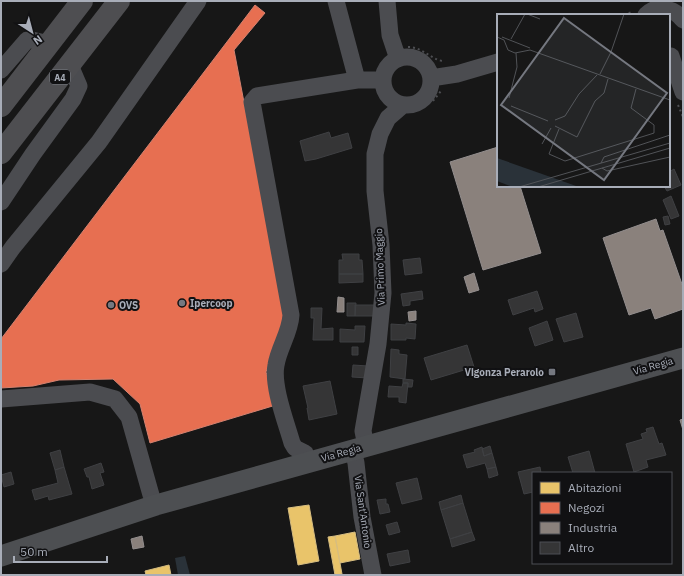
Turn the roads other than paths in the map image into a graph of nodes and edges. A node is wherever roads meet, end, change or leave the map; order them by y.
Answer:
1 (82, 1) edge
2 (120, 1) edge
3 (198, 1) edge
4 (336, 1) edge
5 (387, 1) edge
6 (651, 8) edge
7 (683, 20) edge
8 (49, 44) junction
9 (674, 53) edge
10 (396, 54) junction
11 (497, 62) edge
12 (70, 65) junction
13 (1, 70) edge
14 (431, 78) junction
15 (357, 80) junction
16 (383, 80) junction
17 (683, 92) edge
18 (403, 105) junction
19 (1, 106) edge
20 (1, 153) edge
21 (1, 202) edge
22 (1, 264) edge
23 (683, 347) edge
24 (683, 358) edge
25 (1, 399) edge
26 (359, 443) junction
27 (305, 453) junction
28 (150, 496) junction
29 (1, 545) edge
30 (1, 556) edge
31 (373, 575) edge

1 - 8 highway
2 - 12 highway, A4
3 - 22 street
4 - 15 street
5 - 10 street
6 - 7 street
8 - 13 street
8 - 19 highway
9 - 17 street
10 - 14 street
10 - 16 street
11 - 14 street
12 - 20 highway, A4
12 - 21 street
14 - 18 street
15 - 16 street
15 - 27 street
16 - 18 street
18 - 26 street, Via Primo Maggio
23 - 26 main road, Via Regia
24 - 26 main road, Via Regia
25 - 28 street
26 - 27 main road, Via Regia
26 - 30 main road, Via Regia
26 - 31 street, Via Sant'Antonio
27 - 28 main road, Via Regia
28 - 29 main road, Via Regia

